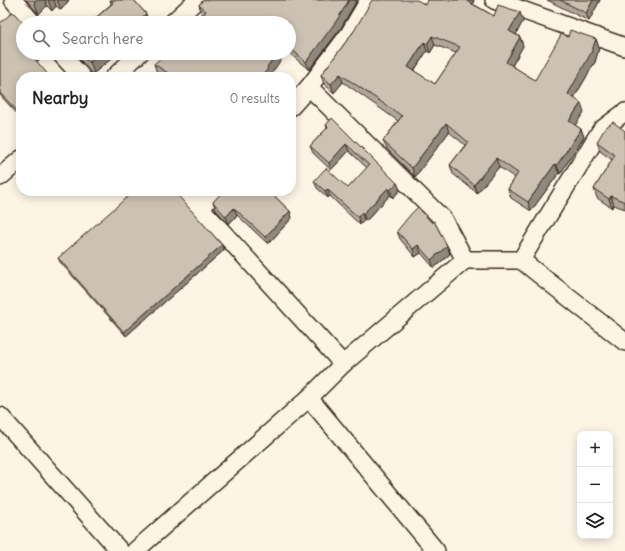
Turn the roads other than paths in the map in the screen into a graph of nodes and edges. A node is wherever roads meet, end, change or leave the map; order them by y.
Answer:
1 (13, 0) edge
2 (197, 0) edge
3 (369, 0) edge
4 (494, 0) edge
5 (27, 16) edge
6 (180, 16) edge
7 (625, 47) edge
8 (66, 60) edge
9 (132, 60) edge
10 (77, 72) edge
11 (119, 72) edge
12 (309, 87) junction
13 (296, 101) edge
14 (625, 112) edge
15 (16, 163) edge
16 (0, 177) edge
17 (190, 196) edge
18 (212, 196) edge
19 (201, 208) junction
20 (465, 260) junction
21 (521, 260) junction
22 (625, 342) edge
23 (343, 364) junction
24 (309, 398) junction
25 (0, 416) edge
26 (120, 551) edge
27 (135, 551) edge
28 (436, 551) edge

1 - 5 street
2 - 6 street
3 - 12 street
4 - 7 street
8 - 10 street
9 - 11 street
12 - 13 street
12 - 20 street
14 - 21 street
15 - 16 street
17 - 19 street
18 - 19 street
19 - 23 street
20 - 21 street
20 - 23 street
21 - 22 street
23 - 24 street
24 - 27 street
24 - 28 street
25 - 26 street

